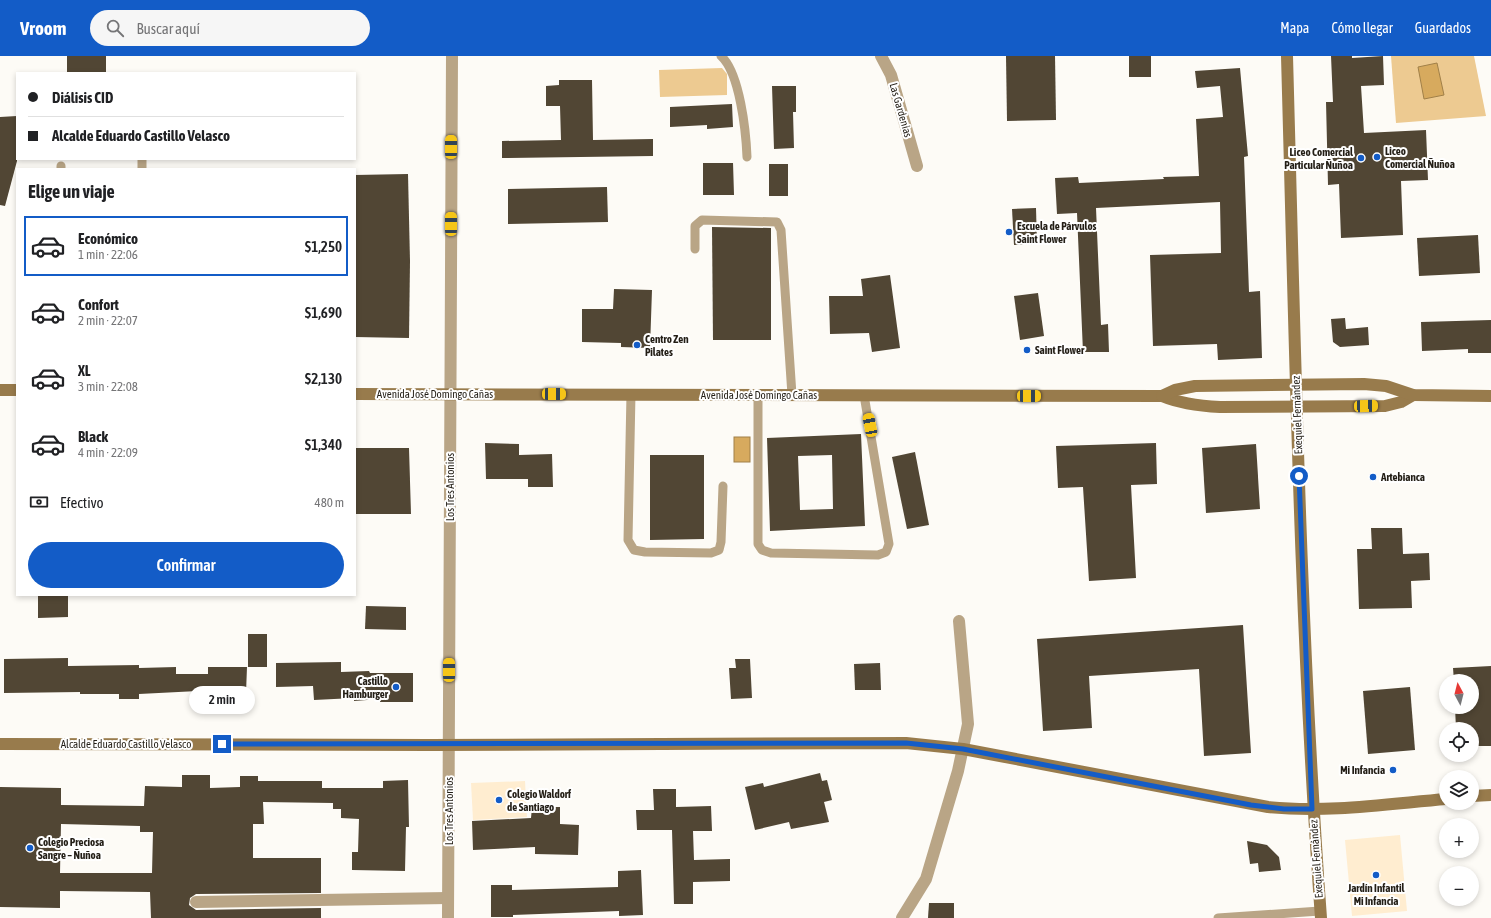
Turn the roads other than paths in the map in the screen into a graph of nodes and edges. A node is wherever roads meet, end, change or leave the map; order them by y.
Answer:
1 (452, 56) edge
2 (721, 56) edge
3 (882, 56) edge
4 (1287, 56) edge
5 (747, 157) dead end
6 (917, 166) dead end
7 (695, 249) dead end
8 (1296, 384) junction
9 (0, 390) edge
10 (16, 390) edge
11 (356, 394) edge
12 (451, 394) junction
13 (631, 394) junction
14 (758, 395) junction
15 (792, 395) junction
16 (864, 395) junction
17 (1162, 396) junction
18 (1413, 396) junction
19 (1491, 396) edge
20 (1297, 406) junction
21 (723, 486) dead end
22 (959, 620) dead end
23 (0, 744) edge
24 (449, 745) junction
25 (963, 749) junction
26 (1491, 795) edge
27 (1479, 796) edge
28 (1439, 800) edge
29 (1312, 809) junction
30 (448, 898) junction
31 (196, 902) dead end
32 (1320, 914) edge
33 (448, 918) edge
34 (902, 918) edge
35 (1218, 918) edge

1 - 12 street, Los Tres Antonios
2 - 5 lane
3 - 6 street, Las Gardenias
4 - 8 street, Exequiel Fernández
7 - 15 lane
8 - 17 street, Avenida José Domingo Cañas
8 - 18 street, Avenida José Domingo Cañas
8 - 20 street, Exequiel Fernández
9 - 10 street
11 - 12 street, Avenida José Domingo Cañas
12 - 13 street, Avenida José Domingo Cañas
12 - 24 street, Los Tres Antonios
13 - 14 street, Avenida José Domingo Cañas
13 - 21 lane
14 - 15 street, Avenida José Domingo Cañas
14 - 16 lane
15 - 16 street, Avenida José Domingo Cañas
16 - 17 street, Avenida José Domingo Cañas
17 - 20 street, Avenida José Domingo Cañas
18 - 19 street, Avenida José Domingo Cañas
18 - 20 street, Avenida José Domingo Cañas
20 - 29 street, Exequiel Fernández
22 - 25 street
23 - 24 street, Alcalde Eduardo Castillo Velasco
24 - 25 street, Alcalde Eduardo Castillo Velasco
24 - 30 street, Los Tres Antonios
25 - 29 street, Alcalde Eduardo Castillo Velasco
25 - 34 street
26 - 27 street
28 - 29 street, Alcalde Eduardo Castillo Velasco
29 - 32 street, Exequiel Fernández
30 - 31 street
30 - 33 street, Los Tres Antonios
32 - 35 lane

